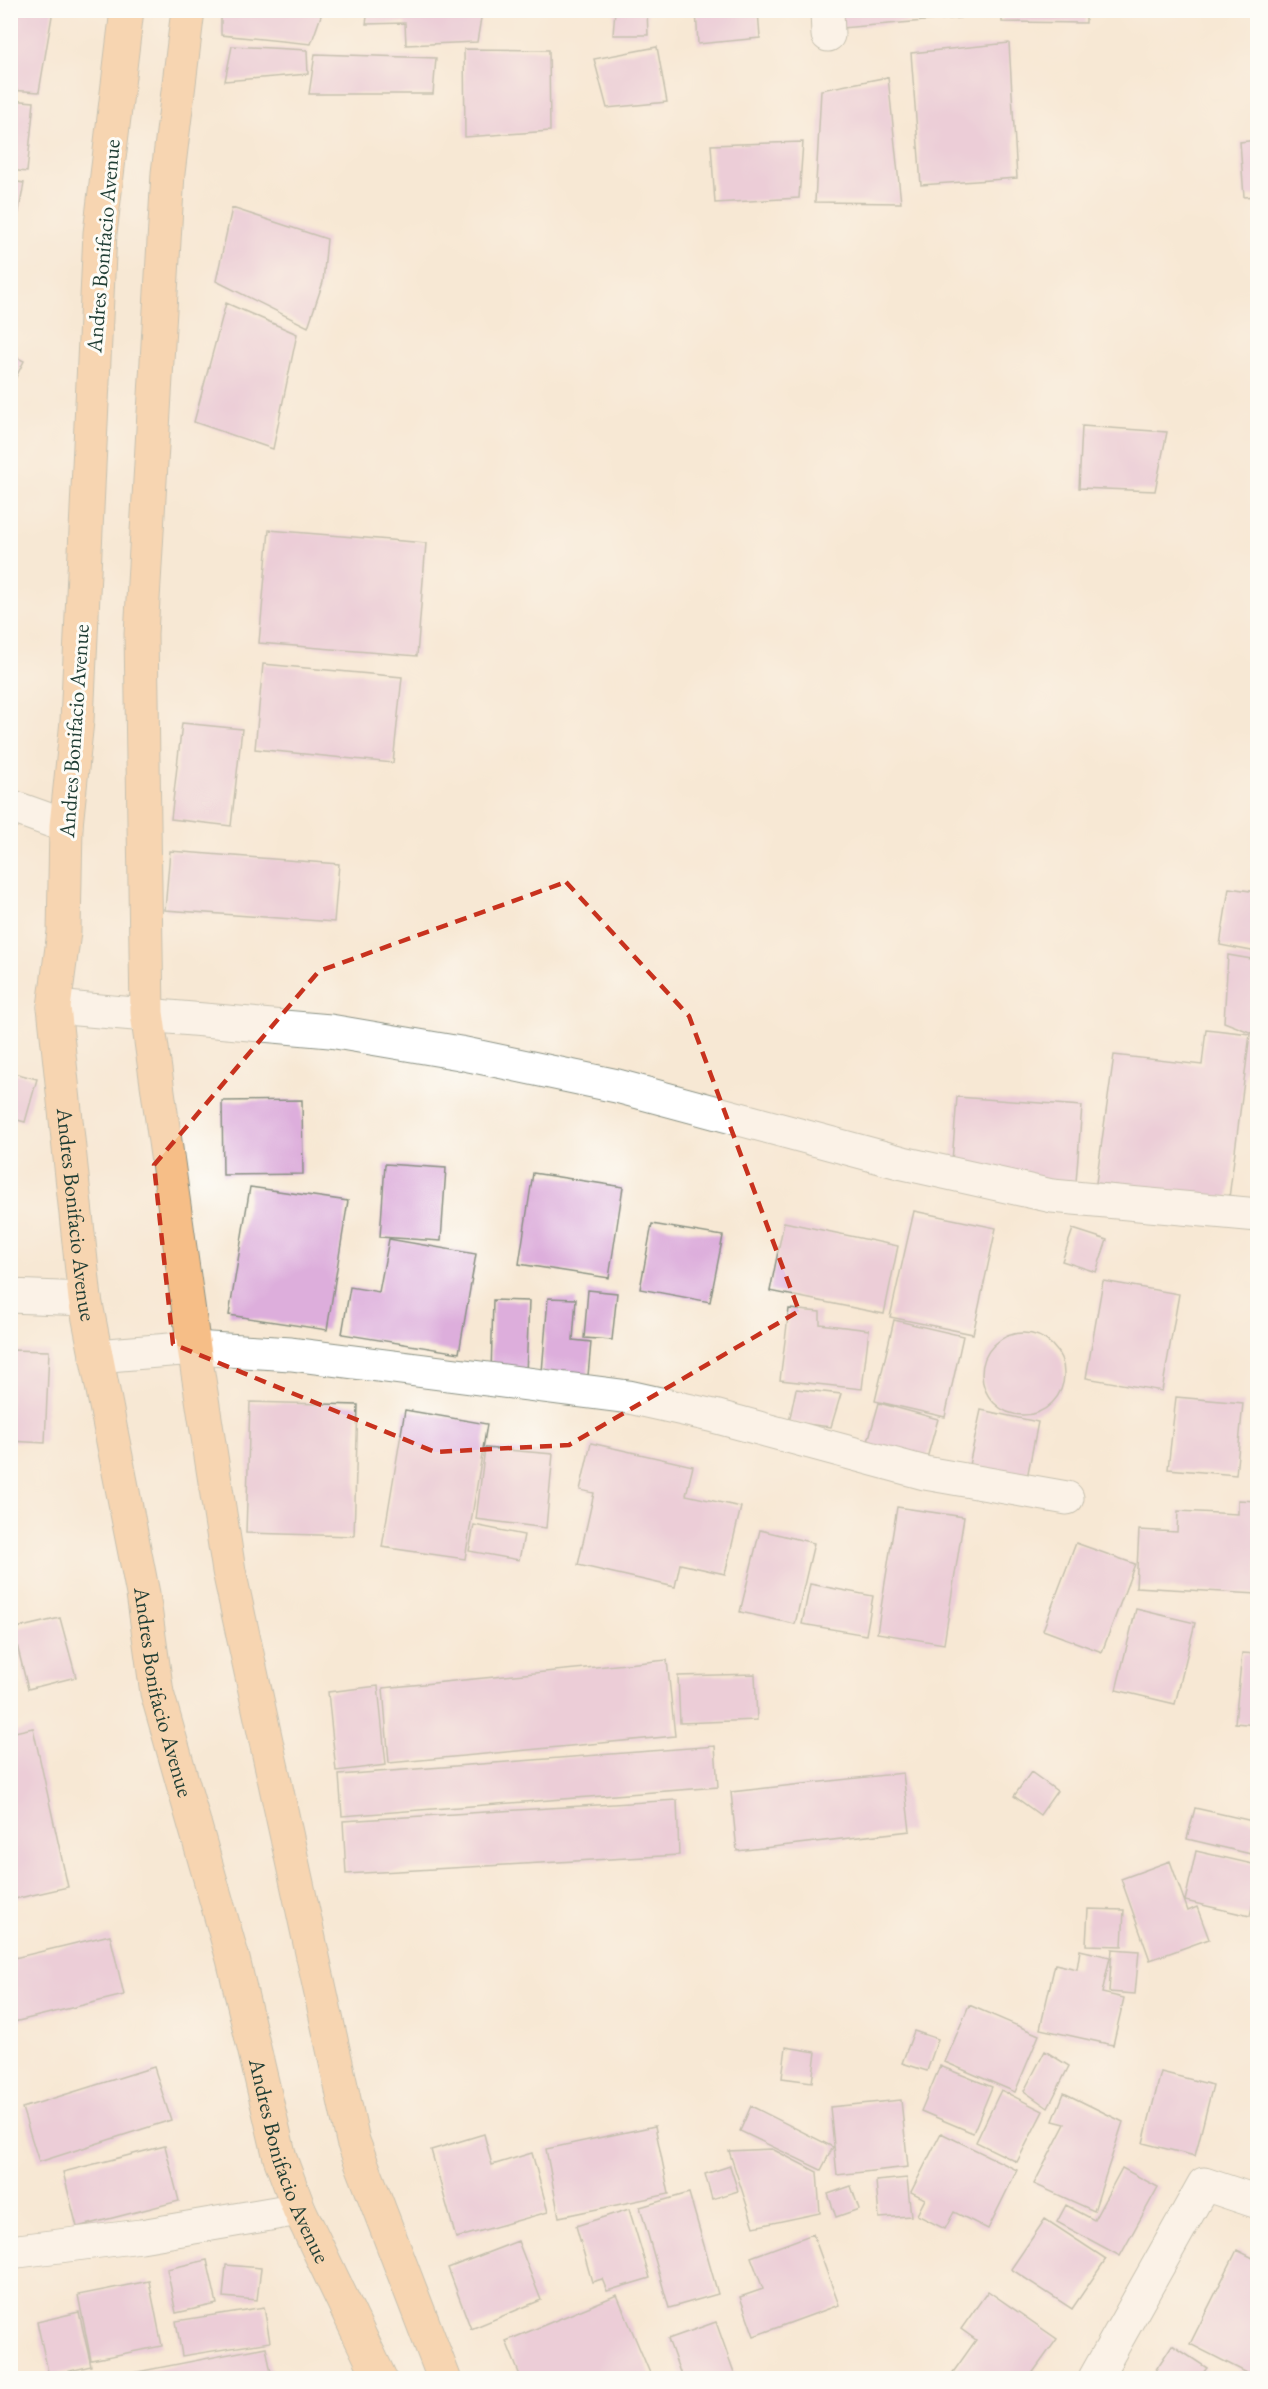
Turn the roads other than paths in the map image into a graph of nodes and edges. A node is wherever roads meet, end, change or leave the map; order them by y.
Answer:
1 (127, 10) edge
2 (188, 10) edge
3 (10, 806) edge
4 (66, 826) junction
5 (54, 1007) junction
6 (147, 1013) junction
7 (1257, 1215) edge
8 (10, 1296) edge
9 (85, 1299) junction
10 (194, 1348) junction
11 (96, 1356) junction
12 (1067, 1498) dead end
13 (1257, 2202) edge
14 (299, 2209) junction
15 (10, 2252) edge
16 (380, 2379) edge
17 (444, 2379) edge
18 (1095, 2379) edge

1 - 4 highway, Andres Bonifacio Avenue
2 - 6 highway
3 - 4 street
4 - 5 highway, Andres Bonifacio Avenue
5 - 6 street
5 - 9 highway, Andres Bonifacio Avenue
6 - 7 street
6 - 10 highway
8 - 9 street
9 - 11 highway, Andres Bonifacio Avenue
10 - 11 street
10 - 12 street
10 - 17 highway
11 - 14 highway, Andres Bonifacio Avenue
13 - 18 street
14 - 15 street
14 - 16 highway, Andres Bonifacio Avenue

